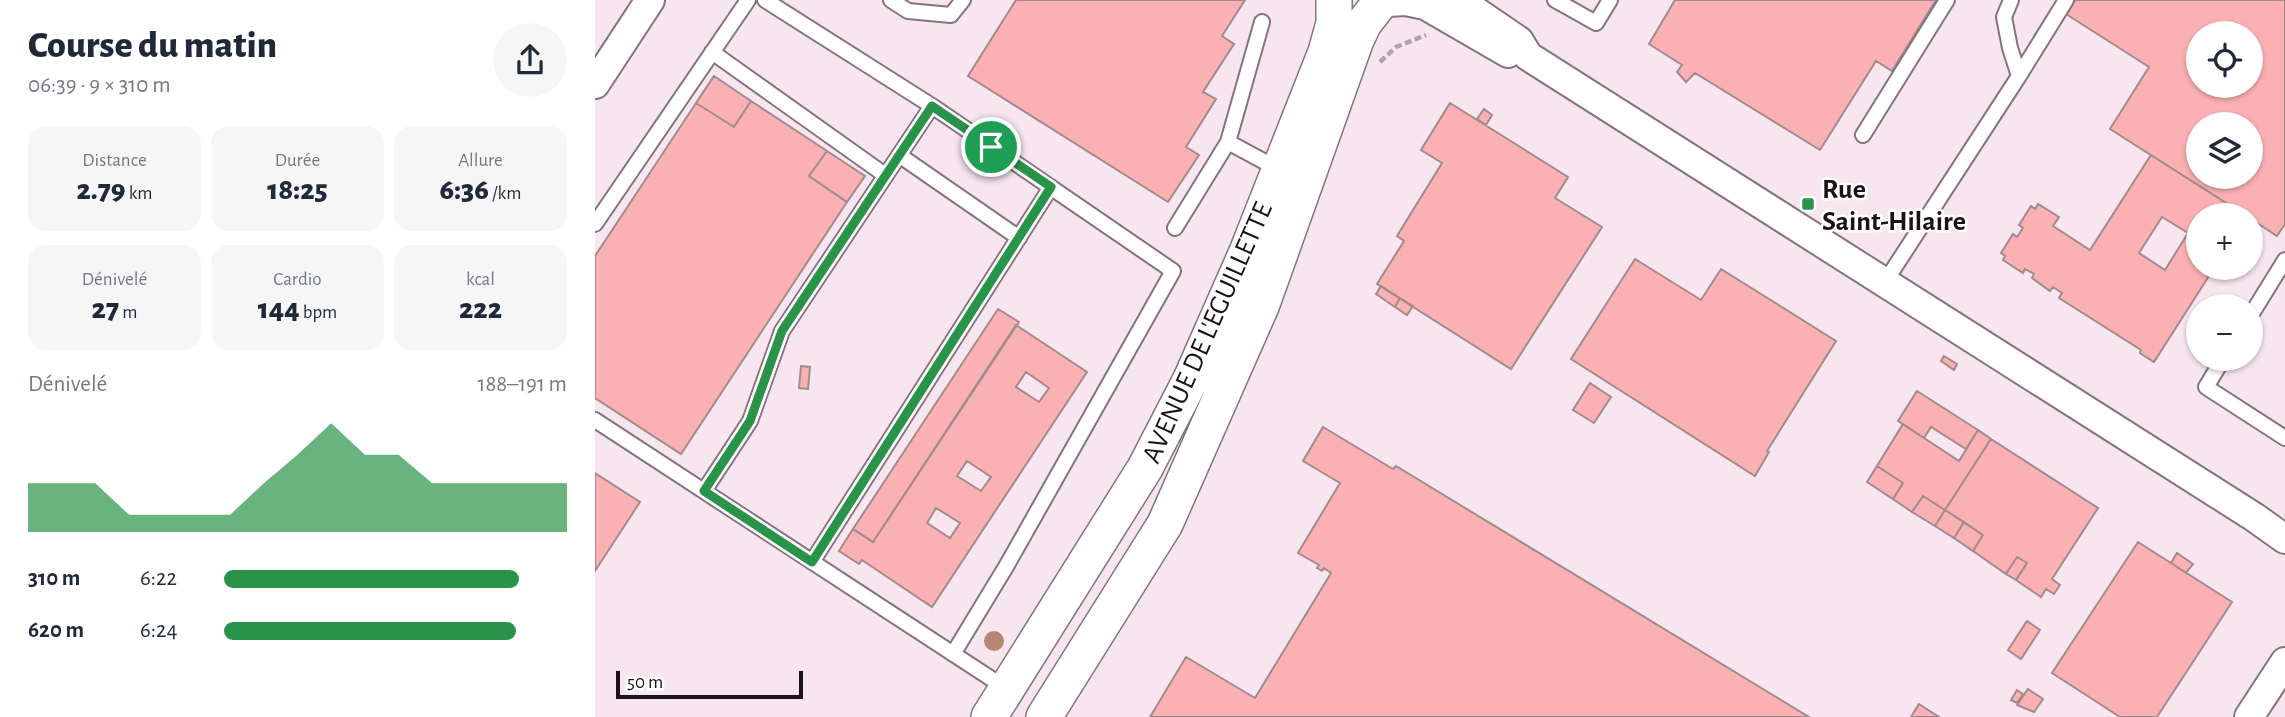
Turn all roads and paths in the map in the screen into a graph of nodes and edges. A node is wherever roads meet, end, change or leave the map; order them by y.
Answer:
1 (650, 0) edge
2 (748, 0) edge
3 (765, 0) edge
4 (891, 0) edge
5 (963, 0) edge
6 (1334, 0) edge
7 (1459, 0) edge
8 (1555, 0) edge
9 (1610, 0) edge
10 (1947, 0) edge
11 (2011, 0) edge
12 (2066, 0) edge
13 (1376, 2) edge
14 (1262, 22) dead end
15 (712, 52) junction
16 (1528, 56) junction
17 (2019, 76) junction
18 (595, 84) edge
19 (932, 106) junction
20 (1863, 135) dead end
21 (1228, 142) junction
22 (899, 155) junction
23 (1278, 169) junction
24 (885, 175) junction
25 (1051, 187) junction
26 (595, 223) edge
27 (1175, 228) dead end
28 (1019, 238) junction
29 (2285, 260) edge
30 (1885, 282) junction
31 (2263, 296) edge
32 (2216, 371) edge
33 (595, 420) edge
34 (2285, 438) edge
35 (704, 491) junction
36 (2278, 534) edge
37 (2285, 554) edge
38 (812, 562) junction
39 (953, 654) junction
40 (2285, 662) edge
41 (998, 703) edge
42 (1044, 717) edge
43 (2249, 717) edge

1 - 18 street
2 - 15 lane
3 - 19 lane
4 - 5 lane
6 - 23 street, AVENUE DE L'EGUILLETTE
7 - 16 street
8 - 9 lane
10 - 20 lane
11 - 17 lane
12 - 17 lane
13 - 16 street
13 - 42 street, AVENUE DE L'EGUILLETTE
14 - 21 lane
15 - 24 lane
15 - 26 lane
16 - 30 street
17 - 30 lane
19 - 22 lane
19 - 25 lane
21 - 23 lane
21 - 27 lane
22 - 24 lane
22 - 28 lane
23 - 41 street, AVENUE DE L'EGUILLETTE
24 - 35 lane
25 - 28 lane
25 - 39 lane
28 - 38 lane
29 - 31 lane
30 - 36 street
32 - 34 lane
33 - 35 lane
35 - 38 lane
36 - 37 street
38 - 39 lane
39 - 41 lane
40 - 43 street

